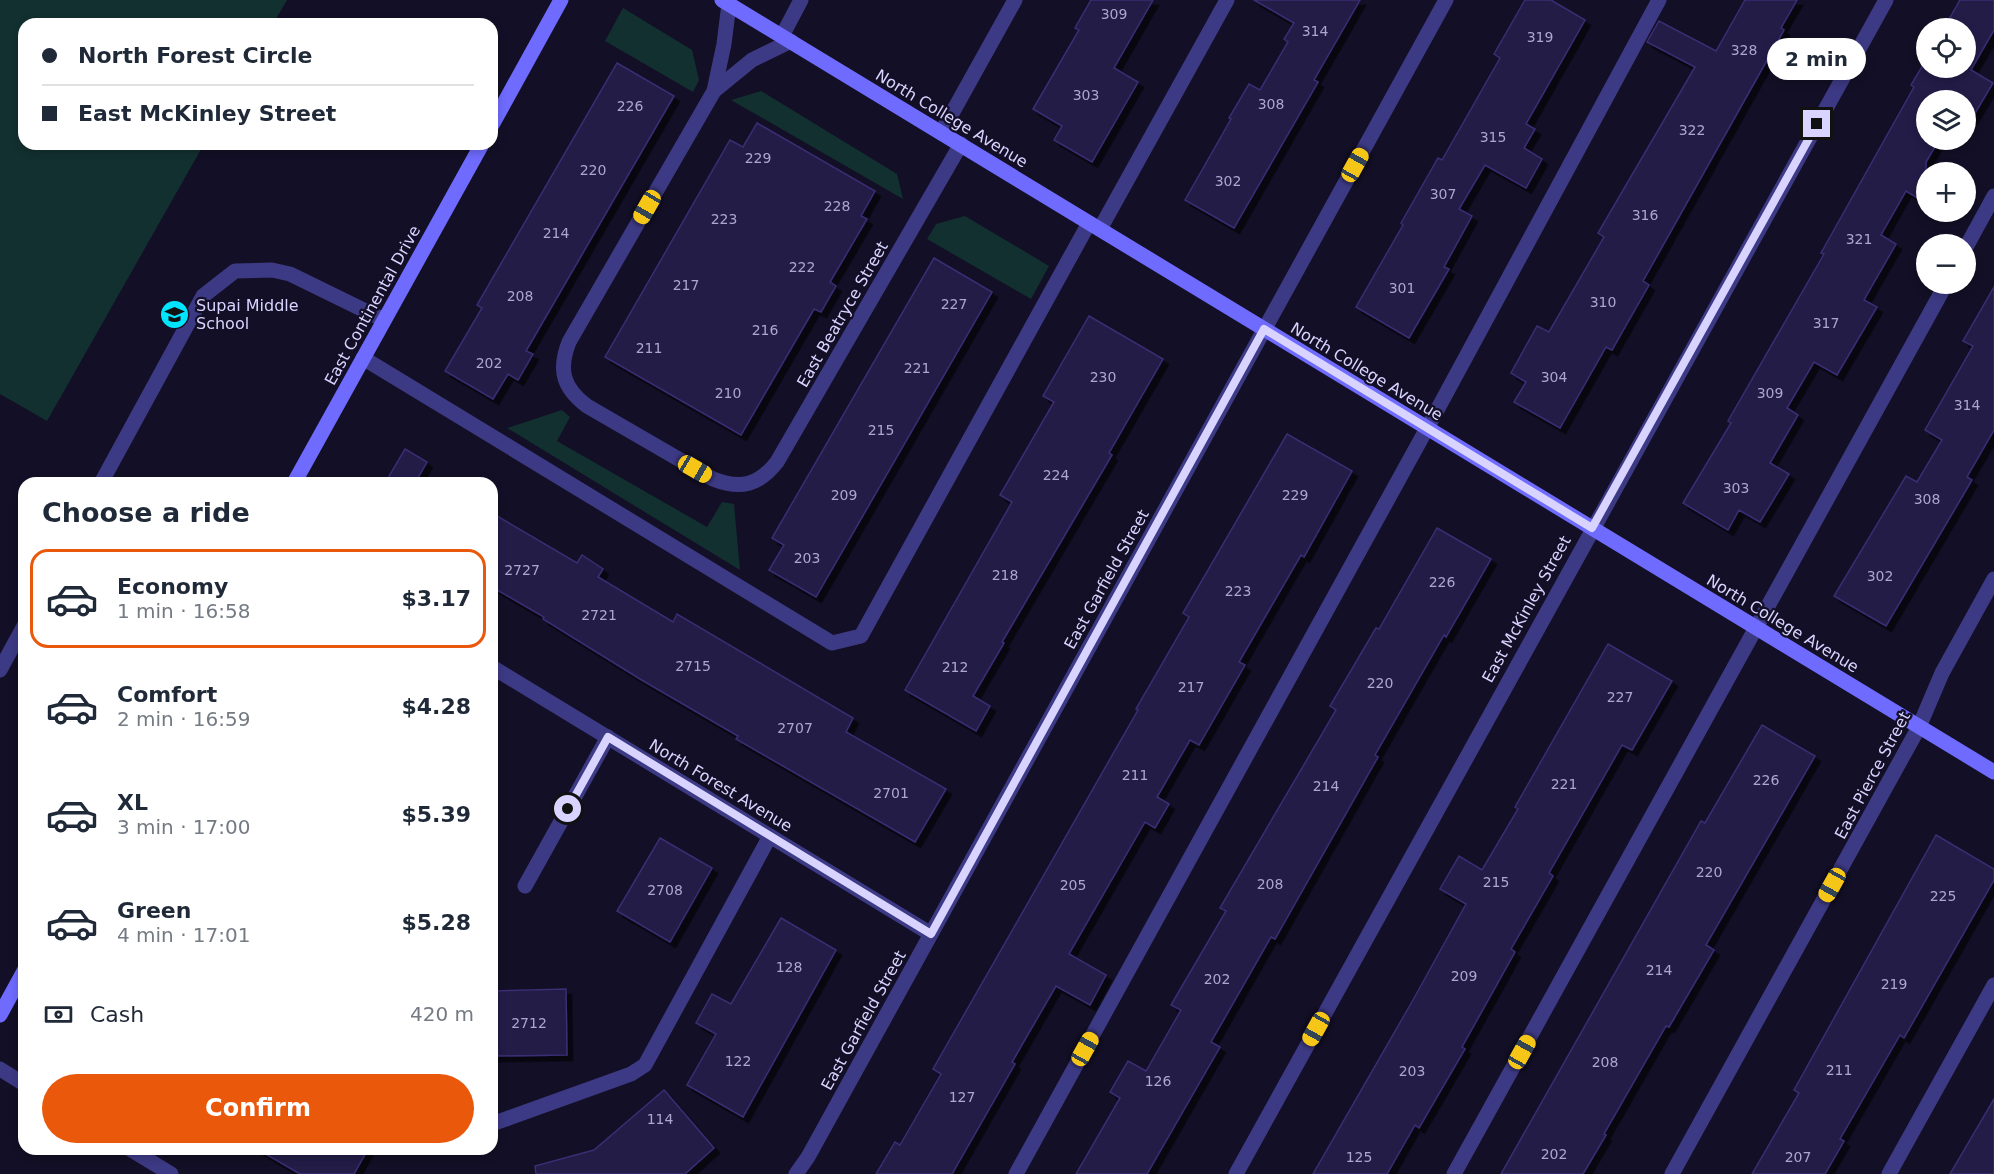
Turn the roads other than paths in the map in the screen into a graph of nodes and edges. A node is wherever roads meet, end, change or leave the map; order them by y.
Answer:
1 (561, 0) edge
2 (801, 0) edge
3 (1015, 0) edge
4 (1227, 0) edge
5 (1446, 0) edge
6 (1659, 0) edge
7 (1886, 0) edge
8 (725, 2) edge
9 (786, 39) junction
10 (714, 91) junction
11 (498, 114) edge
12 (941, 133) junction
13 (961, 144) junction
14 (479, 150) edge
15 (1994, 196) edge
16 (1094, 226) junction
17 (1973, 234) edge
18 (1941, 294) edge
19 (384, 320) junction
20 (1264, 329) junction
21 (363, 358) junction
22 (1427, 428) junction
23 (104, 477) edge
24 (297, 477) edge
25 (1592, 528) junction
26 (1994, 579) edge
27 (1757, 628) junction
28 (18, 637) edge
29 (0, 670) edge
30 (498, 671) edge
31 (1919, 727) junction
32 (608, 737) junction
33 (1994, 772) edge
34 (770, 836) junction
35 (525, 886) dead end
36 (931, 934) junction
37 (18, 982) edge
38 (1994, 985) edge
39 (0, 1015) edge
40 (0, 1069) edge
41 (18, 1080) edge
42 (498, 1122) edge
43 (140, 1155) edge
44 (171, 1174) edge
45 (796, 1174) edge
46 (1016, 1174) edge
47 (1236, 1174) edge
48 (1454, 1174) edge
49 (1672, 1174) edge
50 (1889, 1174) edge

1 - 11 street
2 - 9 street
3 - 12 street
4 - 16 street
5 - 20 street, East Garfield Street
6 - 22 street
7 - 25 street, East McKinley Street
8 - 9 street, North College Avenue
8 - 10 street
9 - 10 street
9 - 12 street, North College Avenue
10 - 13 street, East Beatryce Street
12 - 13 street, North College Avenue
13 - 16 street, North College Avenue
14 - 19 street, East Continental Drive
15 - 17 street
16 - 20 street, North College Avenue
16 - 21 street
18 - 27 street
19 - 21 street, East Continental Drive
19 - 23 street
20 - 22 street, North College Avenue
20 - 36 street, East Garfield Street
21 - 24 street, East Continental Drive
22 - 25 street, North College Avenue
22 - 46 street
25 - 27 street, North College Avenue
25 - 47 street, East McKinley Street
26 - 31 street, East Pierce Street
27 - 31 street, North College Avenue
27 - 48 street
28 - 29 street
30 - 32 street, North Forest Avenue
31 - 33 street, North College Avenue
31 - 49 street, East Pierce Street
32 - 34 street, North Forest Avenue
32 - 35 street
34 - 36 street, North Forest Avenue
34 - 42 street
36 - 45 street, East Garfield Street
37 - 39 street
38 - 50 street
40 - 41 street
43 - 44 street

